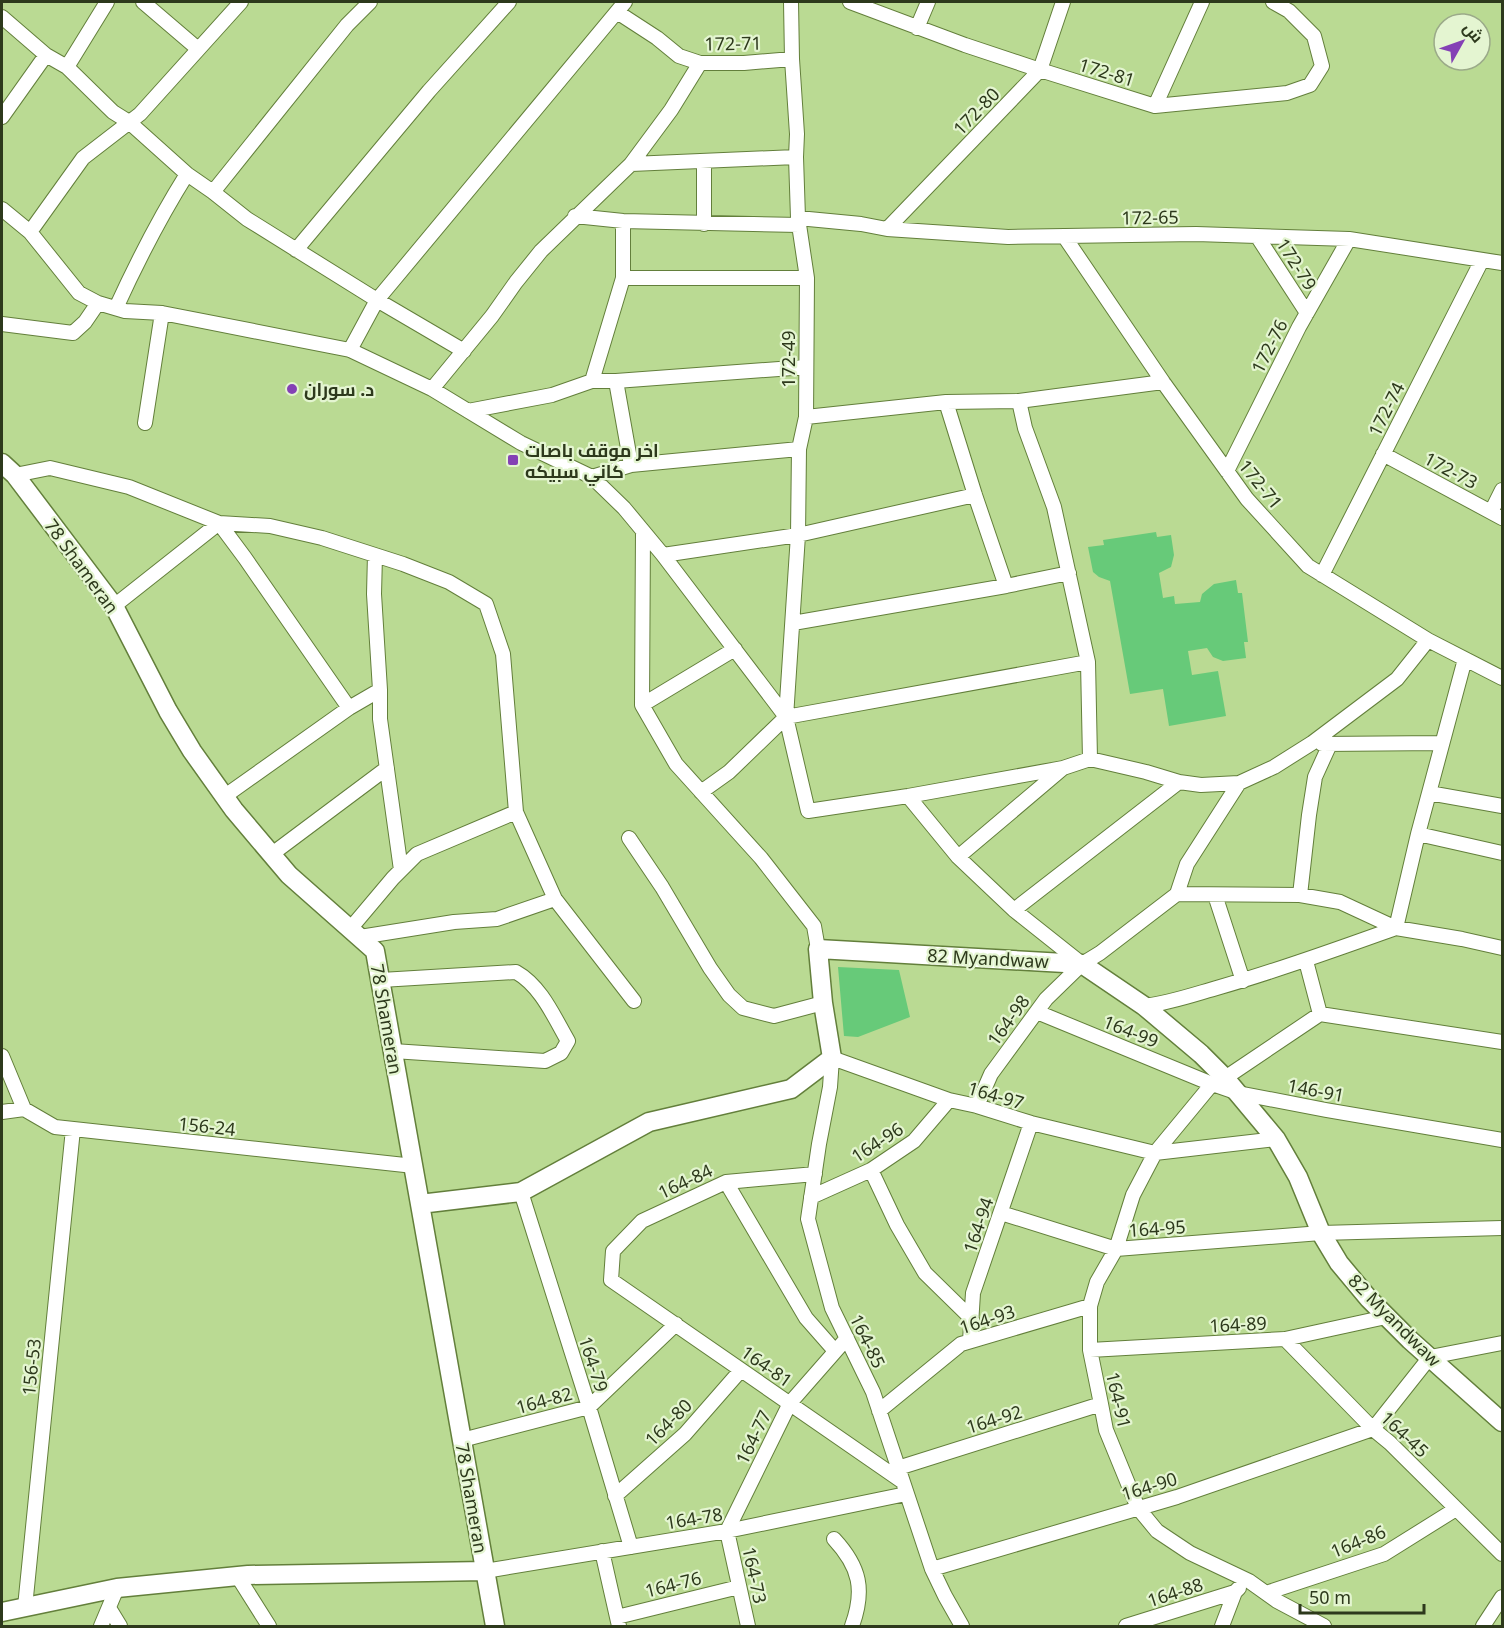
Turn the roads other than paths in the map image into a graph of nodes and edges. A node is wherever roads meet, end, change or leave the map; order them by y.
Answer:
1 (107, 2) edge
2 (143, 2) edge
3 (241, 2) edge
4 (370, 2) edge
5 (509, 2) edge
6 (791, 2) edge
7 (850, 2) edge
8 (928, 2) edge
9 (1063, 2) edge
10 (1202, 2) edge
11 (1273, 2) edge
12 (621, 7) edge
13 (2, 19) edge
14 (917, 28) junction
15 (198, 49) junction
16 (46, 55) junction
17 (792, 59) junction
18 (700, 63) junction
19 (67, 67) junction
20 (1040, 70) junction
21 (1155, 106) junction
22 (2, 117) edge
23 (129, 122) junction
24 (796, 157) junction
25 (704, 160) junction
26 (631, 164) junction
27 (187, 174) junction
28 (213, 192) junction
29 (2, 209) edge
30 (575, 216) junction
31 (623, 221) junction
32 (798, 222) junction
33 (704, 224) junction
34 (887, 229) junction
35 (30, 232) junction
36 (1064, 236) junction
37 (1257, 236) junction
38 (1349, 239) junction
39 (296, 250) junction
40 (1482, 260) junction
41 (1503, 263) edge
42 (623, 278) junction
43 (807, 278) junction
44 (377, 300) junction
45 (98, 303) junction
46 (116, 308) junction
47 (162, 313) junction
48 (1307, 313) junction
49 (2, 324) edge
50 (350, 350) junction
51 (464, 351) junction
52 (806, 367) junction
53 (592, 381) junction
54 (616, 381) junction
55 (1163, 382) junction
56 (432, 389) junction
57 (1019, 401) junction
58 (946, 402) junction
59 (468, 411) junction
60 (806, 417) junction
61 (145, 423) dead end
62 (799, 449) junction
63 (1383, 454) junction
64 (2, 463) edge
65 (631, 465) junction
66 (1227, 471) junction
67 (15, 475) junction
68 (592, 477) junction
69 (1503, 490) edge
70 (975, 495) junction
71 (1497, 515) edge
72 (219, 523) junction
73 (643, 531) junction
74 (798, 535) junction
75 (375, 555) junction
76 (663, 555) junction
77 (1069, 573) junction
78 (1322, 575) junction
79 (1006, 586) junction
80 (114, 606) junction
81 (793, 623) junction
82 (1428, 640) junction
83 (735, 649) junction
84 (1465, 659) junction
85 (1088, 662) junction
86 (1503, 678) edge
87 (380, 690) junction
88 (642, 705) junction
89 (349, 708) junction
90 (786, 717) junction
91 (1312, 743) junction
92 (1442, 743) junction
93 (1330, 744) junction
94 (1090, 759) junction
95 (387, 768) junction
96 (1063, 768) junction
97 (1179, 782) junction
98 (1239, 783) junction
99 (701, 792) junction
100 (1429, 793) junction
101 (225, 796) junction
102 (908, 796) junction
103 (1503, 806) edge
104 (516, 812) junction
105 (1418, 834) junction
106 (628, 838) dead end
107 (1503, 853) edge
108 (272, 854) junction
109 (958, 857) junction
110 (401, 870) junction
111 (1177, 894) junction
112 (1215, 895) junction
113 (1300, 895) junction
114 (555, 899) junction
115 (1014, 910) junction
116 (1396, 928) junction
117 (355, 933) junction
118 (1503, 948) edge
119 (818, 949) junction
120 (1306, 961) junction
121 (1082, 964) junction
122 (381, 980) junction
123 (1243, 981) junction
124 (634, 1001) dead end
125 (823, 1003) junction
126 (1144, 1006) junction
127 (1036, 1012) junction
128 (1320, 1014) junction
129 (1503, 1042) edge
130 (393, 1051) junction
131 (2, 1056) edge
132 (832, 1058) junction
133 (1218, 1081) junction
134 (1238, 1093) junction
135 (949, 1100) junction
136 (977, 1106) junction
137 (24, 1109) junction
138 (2, 1112) edge
139 (1031, 1123) junction
140 (73, 1129) junction
141 (1276, 1139) junction
142 (1503, 1140) edge
143 (1155, 1153) junction
144 (414, 1166) junction
145 (871, 1170) junction
146 (815, 1174) junction
147 (726, 1182) junction
148 (521, 1192) junction
149 (811, 1197) junction
150 (420, 1204) junction
151 (1001, 1213) junction
152 (1503, 1228) edge
153 (1321, 1233) junction
154 (1116, 1249) junction
155 (611, 1280) joint
156 (1090, 1306) junction
157 (1386, 1317) junction
158 (972, 1319) junction
159 (676, 1324) junction
160 (847, 1338) junction
161 (1285, 1339) junction
162 (970, 1341) junction
163 (1503, 1343) edge
164 (1090, 1350) junction
165 (836, 1351) junction
166 (1430, 1357) junction
167 (741, 1370) junction
168 (790, 1403) junction
169 (1101, 1404) junction
170 (589, 1407) junction
171 (879, 1411) junction
172 (1503, 1422) edge
173 (1373, 1429) junction
174 (462, 1440) junction
175 (898, 1468) junction
176 (905, 1488) junction
177 (615, 1496) junction
178 (1138, 1508) junction
179 (1456, 1509) junction
180 (727, 1531) junction
181 (834, 1539) dead end
182 (631, 1547) junction
183 (602, 1551) junction
184 (1503, 1554) edge
185 (932, 1569) junction
186 (485, 1570) junction
187 (238, 1577) junction
188 (1249, 1581) junction
189 (117, 1587) junction
190 (739, 1587) junction
191 (1235, 1592) junction
192 (1266, 1593) junction
193 (1503, 1598) edge
194 (25, 1608) junction
195 (108, 1608) junction
196 (2, 1612) edge
197 (618, 1622) edge
198 (1315, 1625) edge
199 (101, 1626) edge
200 (120, 1626) edge
201 (269, 1626) edge
202 (495, 1626) edge
203 (748, 1626) edge
204 (852, 1626) edge
205 (962, 1626) edge
206 (1126, 1626) edge
207 (1222, 1626) edge
208 (1483, 1626) edge

1 - 19 street
2 - 15 street
3 - 15 street
4 - 28 street
5 - 39 street
6 - 17 street, 172-49
7 - 14 street, 172-81
8 - 14 street
9 - 20 street, 172-80
10 - 21 street
11 - 21 street, 172-81
12 - 18 street, 172-71
12 - 44 street
13 - 16 street
14 - 20 street, 172-81
15 - 23 street
16 - 19 street
16 - 22 street
17 - 18 street, 172-71
17 - 24 street, 172-49
18 - 26 street
19 - 23 street
20 - 21 street, 172-81
20 - 34 street, 172-80
23 - 27 street
23 - 35 street
24 - 25 street
24 - 32 street, 172-49
25 - 26 street
25 - 33 street
26 - 30 street
27 - 28 street
27 - 46 street
28 - 39 street
29 - 35 street
30 - 31 street, 172-65
30 - 51 street
31 - 33 street, 172-65
31 - 42 street
32 - 33 street, 172-65
32 - 34 street, 172-65
32 - 43 street, 172-49
34 - 36 street, 172-65
35 - 45 street
36 - 37 street, 172-65
36 - 55 street, 172-71
37 - 38 street, 172-65
37 - 48 street, 172-79
38 - 40 street, 172-65
38 - 48 street, 172-76
39 - 44 street
40 - 41 street, 172-65
40 - 63 street, 172-74
42 - 43 street
42 - 53 street
43 - 52 street, 172-49
44 - 50 street
44 - 51 street
45 - 46 street
45 - 49 street
46 - 47 street
47 - 50 street
47 - 61 street
48 - 66 street, 172-76
50 - 56 street
51 - 56 street
52 - 54 street
52 - 60 street, 172-49
53 - 54 street
53 - 59 street
54 - 65 street
55 - 57 street
55 - 66 street, 172-71
56 - 59 street
57 - 58 street
57 - 77 street
58 - 60 street
58 - 70 street
59 - 68 street
60 - 62 street, 172-49
62 - 65 street
62 - 74 street, 172-49
63 - 71 street, 172-73
63 - 78 street, 172-74
64 - 67 street, 78 Shameran
65 - 68 street
66 - 78 street, 172-71
67 - 72 street
67 - 80 street, 78 Shameran
68 - 73 street
69 - 71 street
70 - 74 street
70 - 79 street
72 - 75 street
72 - 80 street
72 - 89 street
73 - 76 street
73 - 88 street
74 - 76 street
74 - 81 street, 172-49
75 - 87 street
75 - 104 street
76 - 83 street
77 - 79 street
77 - 85 street
78 - 82 street, 172-71
79 - 81 street
80 - 101 street, 78 Shameran
81 - 90 street, 172-49
82 - 84 street, 172-71
82 - 91 street
83 - 88 street
83 - 90 street
84 - 86 street, 172-71
84 - 92 street
85 - 90 street
85 - 94 street
87 - 89 street
87 - 95 street
88 - 99 street
89 - 101 street
90 - 99 street
90 - 102 street
91 - 93 street
91 - 98 street
92 - 93 street
92 - 100 street
93 - 113 street
94 - 96 street
94 - 97 street
95 - 108 street
95 - 110 street
96 - 102 street
96 - 109 street
97 - 98 street
97 - 115 street
98 - 111 street
99 - 119 street
100 - 103 street
100 - 105 street
101 - 108 street, 78 Shameran
102 - 109 street
104 - 110 street
104 - 114 street
105 - 107 street
105 - 116 street
106 - 125 street
108 - 117 street, 78 Shameran
109 - 115 street
110 - 117 street
111 - 112 street
111 - 121 street, 164-98
112 - 113 street
112 - 123 street
113 - 116 street
114 - 117 street
114 - 124 street
115 - 121 street
116 - 118 street
116 - 120 street
117 - 122 street, 78 Shameran
119 - 121 street, 82 Myandwaw
119 - 125 street
120 - 123 street
120 - 128 street
121 - 126 street, 82 Myandwaw
121 - 127 street, 164-98
122 - 130 street, 78 Shameran
122 - 130 street
123 - 126 street
125 - 132 street
126 - 133 street, 82 Myandwaw
127 - 133 street, 164-99
127 - 136 street, 164-98
128 - 129 street
128 - 133 street
130 - 144 street, 78 Shameran
131 - 137 street
132 - 135 street, 164-97
132 - 146 street, 164-85
132 - 148 street
133 - 134 street, 82 Myandwaw
133 - 143 street
134 - 141 street, 82 Myandwaw
134 - 142 street, 146-91
135 - 136 street, 164-97
135 - 145 street, 164-96
136 - 139 street, 164-97
137 - 138 street
137 - 140 street, 156-24
139 - 143 street, 164-97
139 - 151 street, 164-94
140 - 144 street, 156-24
140 - 194 street, 156-53
141 - 143 street
141 - 153 street, 82 Myandwaw
143 - 154 street, 164-91
144 - 150 street, 78 Shameran
145 - 149 street, 164-96
145 - 158 street, 164-93
146 - 147 street, 164-84
146 - 149 street, 164-85
147 - 155 street, 164-84
147 - 165 street
148 - 150 street
148 - 170 street, 164-79
149 - 160 street, 164-85
150 - 174 street, 78 Shameran
151 - 154 street, 164-95
151 - 158 street, 164-94
152 - 153 street, 164-95
153 - 154 street, 164-95
153 - 157 street, 82 Myandwaw
154 - 156 street, 164-91
155 - 159 street, 164-81
156 - 162 street, 164-93
156 - 164 street, 164-91
157 - 161 street, 164-89
157 - 166 street, 82 Myandwaw
158 - 162 street, 164-94
159 - 167 street, 164-81
159 - 170 street, 164-82
160 - 165 street, 164-77
160 - 171 street, 164-85
161 - 164 street, 164-89
161 - 173 street, 164-45
162 - 171 street, 164-93
163 - 166 street
164 - 169 street, 164-91
165 - 168 street, 164-77
166 - 172 street, 82 Myandwaw
166 - 173 street
167 - 168 street, 164-81
167 - 177 street, 164-80
168 - 176 street, 164-81
168 - 180 street, 164-77
169 - 175 street, 164-92
169 - 178 street, 164-91
170 - 174 street, 164-82
170 - 177 street, 164-79
171 - 175 street, 164-85
173 - 178 street, 164-90
173 - 179 street, 164-45
174 - 186 street, 78 Shameran
175 - 176 street, 164-85
176 - 180 street, 164-78
176 - 185 street, 164-85
177 - 182 street, 164-79
178 - 185 street, 164-90
178 - 188 street, 164-91
179 - 184 street, 164-45
179 - 192 street, 164-86
180 - 182 street, 164-78
180 - 190 street, 164-73
181 - 204 street
182 - 183 street, 164-78
183 - 186 street, 164-78
183 - 197 street
185 - 205 street, 164-85
186 - 187 street
186 - 202 street, 78 Shameran
187 - 189 street
187 - 201 street
188 - 191 street
188 - 192 street, 164-91
189 - 194 street
189 - 195 street
190 - 197 street, 164-76
190 - 203 street, 164-73
191 - 206 street, 164-88
191 - 207 street
192 - 198 street, 164-91
193 - 208 street
194 - 196 street
195 - 199 street
195 - 200 street

